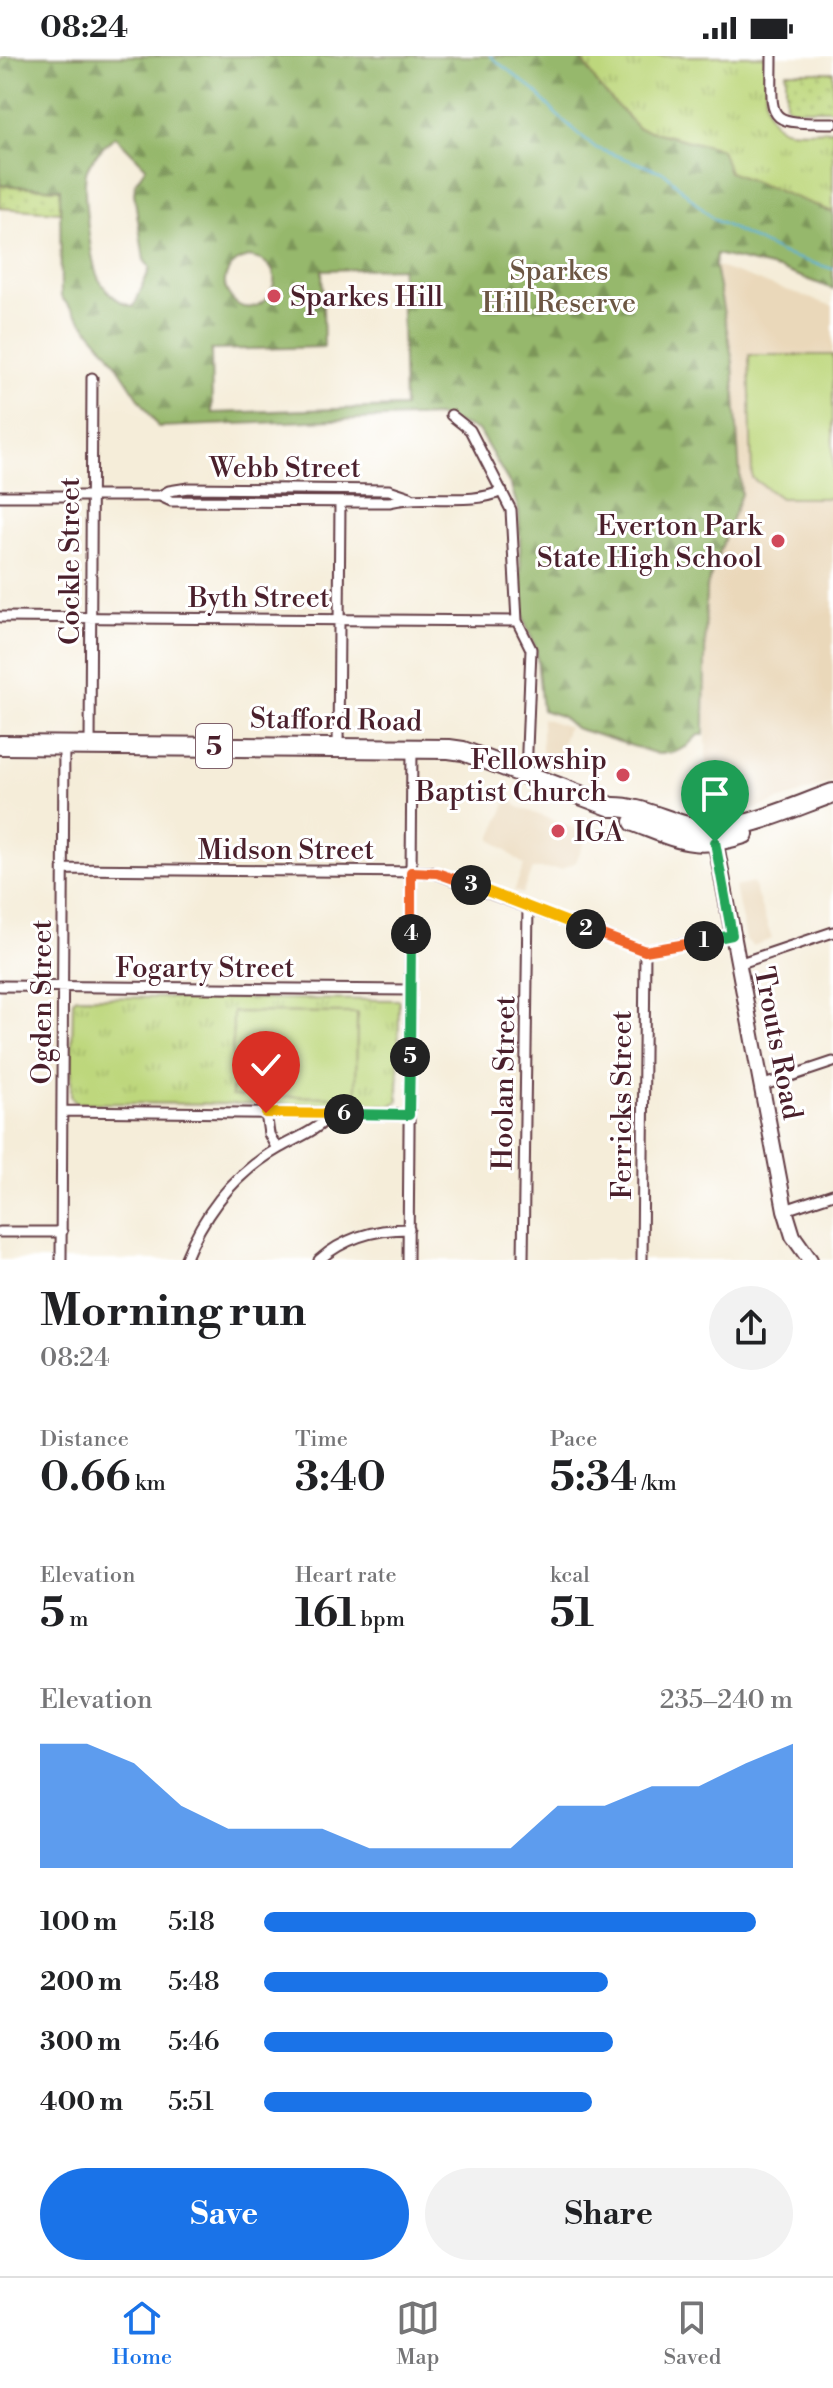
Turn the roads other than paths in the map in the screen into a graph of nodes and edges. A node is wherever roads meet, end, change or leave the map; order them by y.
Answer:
1 (772, 56) edge
2 (833, 123) edge
3 (92, 378) dead end
4 (451, 415) dead end
5 (502, 491) junction
6 (0, 496) edge
7 (91, 496) junction
8 (160, 496) junction
9 (410, 497) junction
10 (340, 502) junction
11 (0, 617) edge
12 (91, 618) junction
13 (339, 620) junction
14 (517, 621) junction
15 (0, 745) edge
16 (64, 745) junction
17 (90, 745) junction
18 (338, 747) junction
19 (412, 748) junction
20 (526, 775) junction
21 (833, 793) edge
22 (833, 804) edge
23 (714, 836) junction
24 (64, 869) junction
25 (411, 872) junction
26 (528, 907) junction
27 (833, 932) edge
28 (732, 935) junction
29 (645, 951) junction
30 (738, 964) junction
31 (0, 986) edge
32 (63, 987) junction
33 (410, 990) junction
34 (833, 1062) edge
35 (761, 1086) junction
36 (62, 1111) junction
37 (266, 1113) junction
38 (331, 1114) junction
39 (409, 1115) junction
40 (277, 1149) junction
41 (833, 1194) edge
42 (785, 1210) junction
43 (409, 1229) junction
44 (0, 1232) edge
45 (62, 1232) junction
46 (807, 1259) edge
47 (61, 1260) edge
48 (185, 1260) edge
49 (319, 1260) edge
50 (408, 1260) edge
51 (523, 1260) edge
52 (642, 1260) edge

1 - 2 street
3 - 7 street, Cockle Street
4 - 5 street
5 - 9 street, Webb Street
5 - 14 street
6 - 7 street, Webb Street
7 - 8 street, Webb Street
7 - 12 street, Cockle Street
8 - 9 street, Webb Street
8 - 10 street, Webb Street
9 - 10 street, Webb Street
10 - 13 street
11 - 12 street, Byth Street
12 - 13 street, Byth Street
12 - 17 street, Cockle Street
13 - 14 street, Byth Street
13 - 18 street
14 - 20 street
15 - 16 highway, Stafford Road / 5
16 - 17 highway, Stafford Road / 5
16 - 24 street, Ogden Street
17 - 18 highway, Stafford Road / 5
18 - 19 highway, Stafford Road / 5
19 - 20 highway, Stafford Road / 5
19 - 25 street
20 - 23 highway, Stafford Road / 5
21 - 23 highway, Stafford Road / 5
22 - 23 highway, Stafford Road / 5
23 - 28 street, Trouts Road
24 - 25 street, Midson Street
24 - 32 street, Ogden Street
25 - 26 street, Midson Street
25 - 33 street
26 - 29 street, Midson Street
26 - 51 street, Hoolan Street
27 - 30 street
28 - 29 street
28 - 30 street, Trouts Road
29 - 52 street, Ferricks Street
30 - 35 street, Trouts Road
31 - 32 street, Fogarty Street
32 - 33 street, Fogarty Street
32 - 36 street, Ogden Street
33 - 39 street
34 - 35 street
35 - 42 street, Trouts Road
36 - 37 street
36 - 45 street, Ogden Street
37 - 38 street
37 - 40 street
38 - 39 street
38 - 40 street
39 - 43 street
40 - 48 street
41 - 42 street
42 - 46 street, Trouts Road
43 - 49 street
43 - 50 street
44 - 45 street
45 - 47 street, Ogden Street

